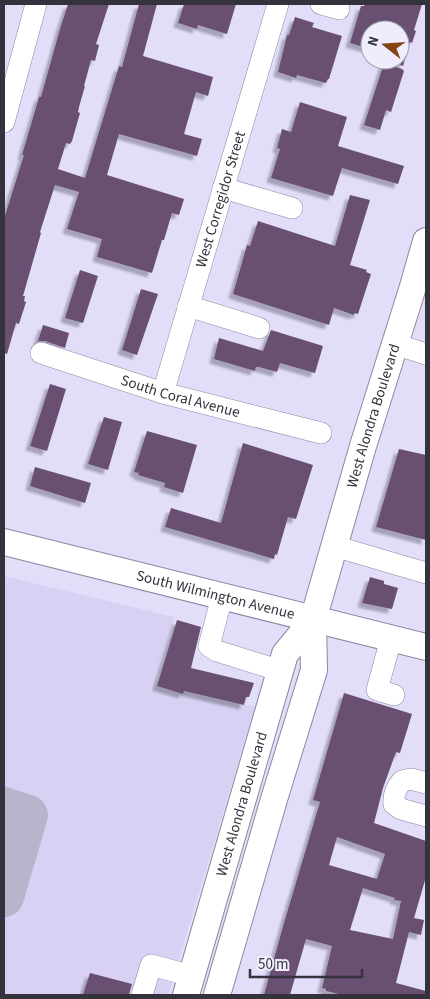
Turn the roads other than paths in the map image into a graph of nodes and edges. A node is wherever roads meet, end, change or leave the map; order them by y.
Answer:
1 (36, 4) edge
2 (278, 4) edge
3 (4, 122) edge
4 (223, 188) junction
5 (292, 208) dead end
6 (426, 244) edge
7 (419, 292) edge
8 (188, 306) junction
9 (259, 328) dead end
10 (395, 344) junction
11 (41, 353) dead end
12 (426, 354) edge
13 (163, 393) junction
14 (321, 433) dead end
15 (4, 542) edge
16 (334, 546) junction
17 (426, 573) edge
18 (222, 597) junction
19 (313, 620) junction
20 (391, 639) junction
21 (426, 648) edge
22 (280, 671) junction
23 (394, 695) dead end
24 (426, 783) edge
25 (426, 816) edge
26 (189, 986) edge
27 (142, 995) edge
28 (217, 995) edge

1 - 3 street
2 - 4 street, West Corregidor Street
4 - 5 street
4 - 8 street, West Corregidor Street
6 - 7 main road, West Alondra Boulevard
7 - 10 main road, West Alondra Boulevard
8 - 9 street
8 - 13 street, West Corregidor Street
10 - 12 street
10 - 16 main road, West Alondra Boulevard
11 - 13 street, South Coral Avenue
13 - 14 street, South Coral Avenue
15 - 18 main road, South Wilmington Avenue
16 - 17 street
16 - 19 main road, West Alondra Boulevard
18 - 19 main road, South Wilmington Avenue
18 - 22 street
19 - 20 main road, South Wilmington Avenue
19 - 22 main road, West Alondra Boulevard
19 - 28 main road, West Alondra Boulevard
20 - 21 main road, South Wilmington Avenue
20 - 23 street
22 - 26 main road, West Alondra Boulevard
24 - 25 street
26 - 27 street

